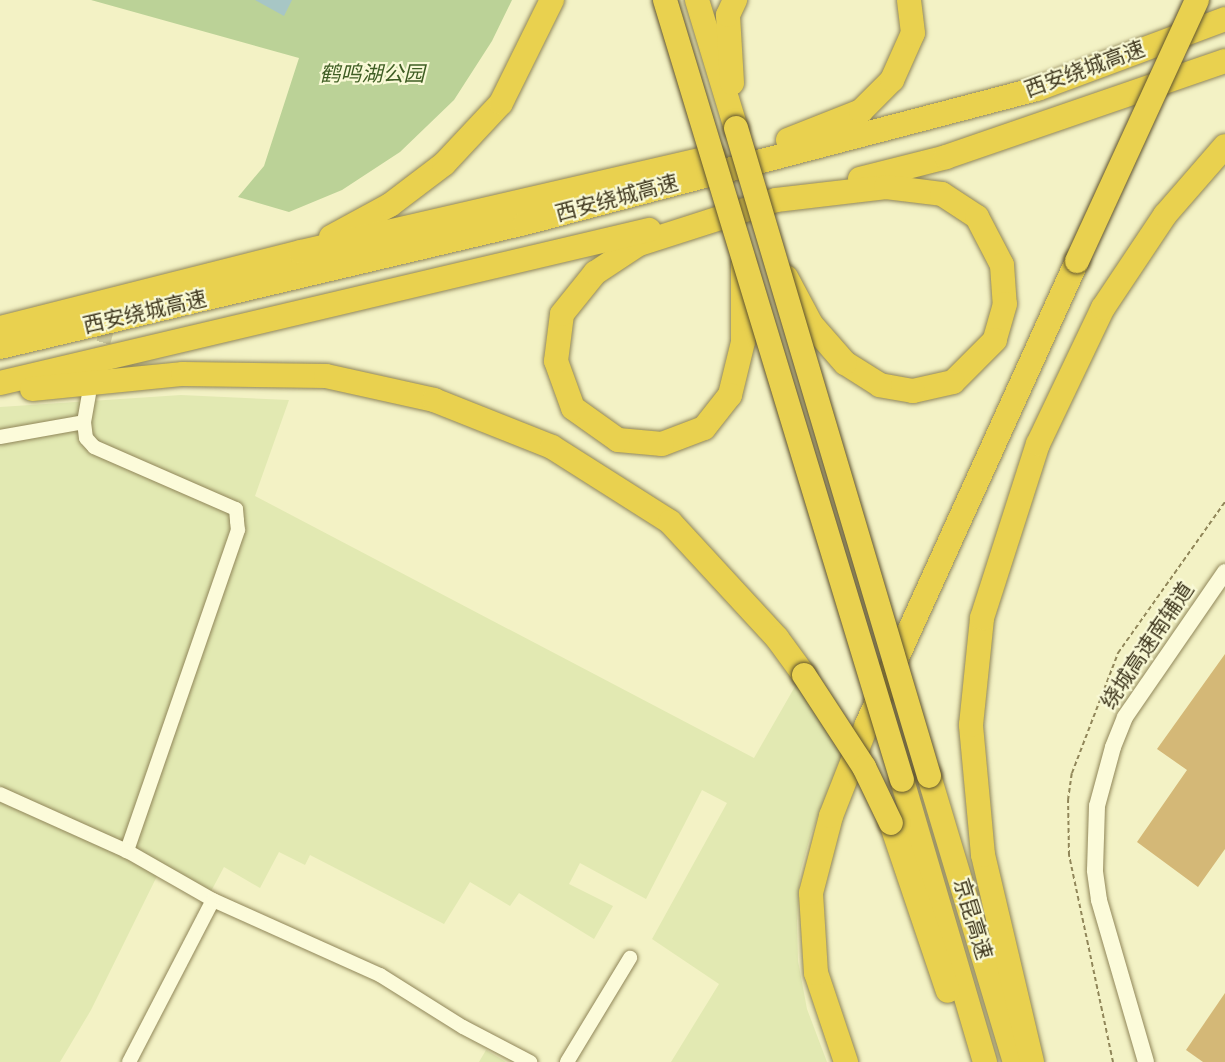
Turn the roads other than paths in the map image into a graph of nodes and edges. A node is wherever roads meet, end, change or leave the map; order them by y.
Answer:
1 (552, 0) edge
2 (665, 0) edge
3 (698, 0) edge
4 (735, 0) edge
5 (909, 0) edge
6 (1197, 0) edge
7 (1225, 19) edge
8 (1225, 61) edge
9 (736, 128) junction
10 (1225, 146) edge
11 (776, 200) junction
12 (301, 252) junction
13 (742, 256) junction
14 (774, 256) junction
15 (0, 328) edge
16 (0, 347) edge
17 (0, 383) edge
18 (0, 393) edge
19 (89, 394) dead end
20 (84, 422) junction
21 (0, 437) edge
22 (1225, 572) edge
23 (0, 794) edge
24 (127, 851) junction
25 (213, 900) junction
26 (630, 958) dead end
27 (129, 1062) edge
28 (530, 1062) edge
29 (567, 1062) edge
30 (846, 1062) edge
31 (972, 1062) edge
32 (985, 1062) edge
33 (1015, 1062) edge
34 (1032, 1062) edge
35 (1146, 1062) edge

1 - 12 highway
2 - 13 highway, bridge
3 - 9 highway
4 - 9 highway
5 - 12 highway
6 - 30 highway, bridge
7 - 16 highway, 西安绕城高速
8 - 11 highway, 西安绕城高速
9 - 14 highway, bridge
10 - 34 highway
11 - 13 highway
11 - 14 highway, bridge
11 - 17 highway, 西安绕城高速
12 - 15 highway
13 - 32 highway, bridge
14 - 33 highway, 京昆高速, bridge
18 - 31 highway, bridge
19 - 20 street
20 - 21 street
20 - 24 street
22 - 35 street, 绕城高速南辅道
23 - 24 street
24 - 25 street
25 - 27 street
25 - 28 street
26 - 29 street

